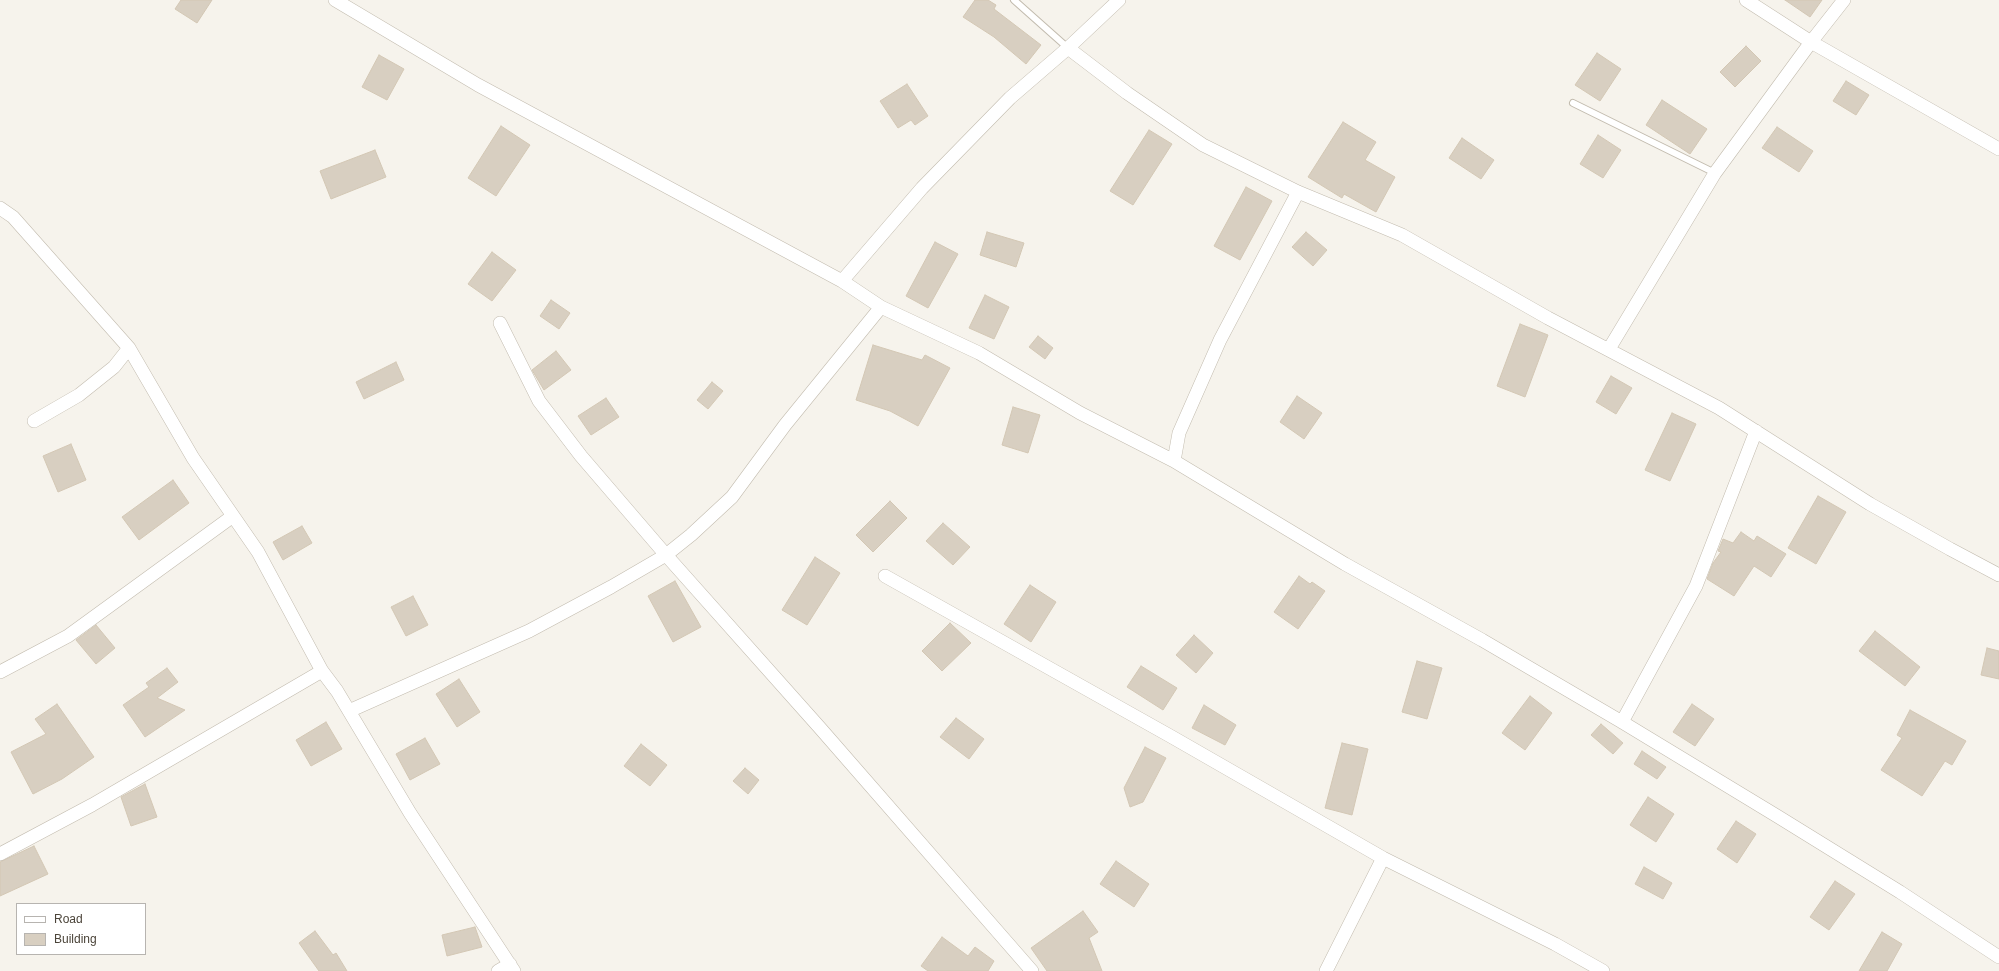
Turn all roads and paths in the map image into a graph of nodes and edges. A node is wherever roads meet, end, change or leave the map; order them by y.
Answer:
1 (335, 0) edge
2 (1014, 0) edge
3 (1119, 0) edge
4 (1746, 0) edge
5 (1844, 0) edge
6 (1811, 42) junction
7 (1068, 48) junction
8 (1573, 103) dead end
9 (1999, 149) edge
10 (1715, 173) junction
11 (1298, 192) junction
12 (0, 208) edge
13 (842, 281) junction
14 (881, 307) junction
15 (500, 323) dead end
16 (129, 348) junction
17 (1609, 349) junction
18 (34, 421) dead end
19 (1756, 431) junction
20 (1174, 462) junction
21 (233, 516) junction
22 (666, 555) junction
23 (1999, 575) edge
24 (885, 576) dead end
25 (322, 671) junction
26 (0, 672) edge
27 (349, 711) junction
28 (1622, 722) junction
29 (0, 854) edge
30 (1383, 858) junction
31 (1999, 957) edge
32 (512, 968) edge
33 (498, 971) edge
34 (1032, 971) edge
35 (1326, 971) edge
36 (1604, 971) edge

1 - 13 street
2 - 7 lane
3 - 7 street
4 - 6 street
5 - 6 street
6 - 9 street
6 - 10 street
7 - 11 street
7 - 13 street
8 - 10 lane
10 - 17 street
11 - 17 street
11 - 20 street
12 - 16 street
13 - 14 street
14 - 20 street
14 - 22 street
15 - 22 street
16 - 18 street
16 - 21 street
17 - 19 street
19 - 23 street
19 - 28 street
20 - 28 street
21 - 25 street
21 - 26 street
22 - 27 street
22 - 34 street
24 - 30 street
25 - 27 street
25 - 29 street
27 - 32 street
28 - 31 street
30 - 35 street
30 - 36 street
32 - 33 street

